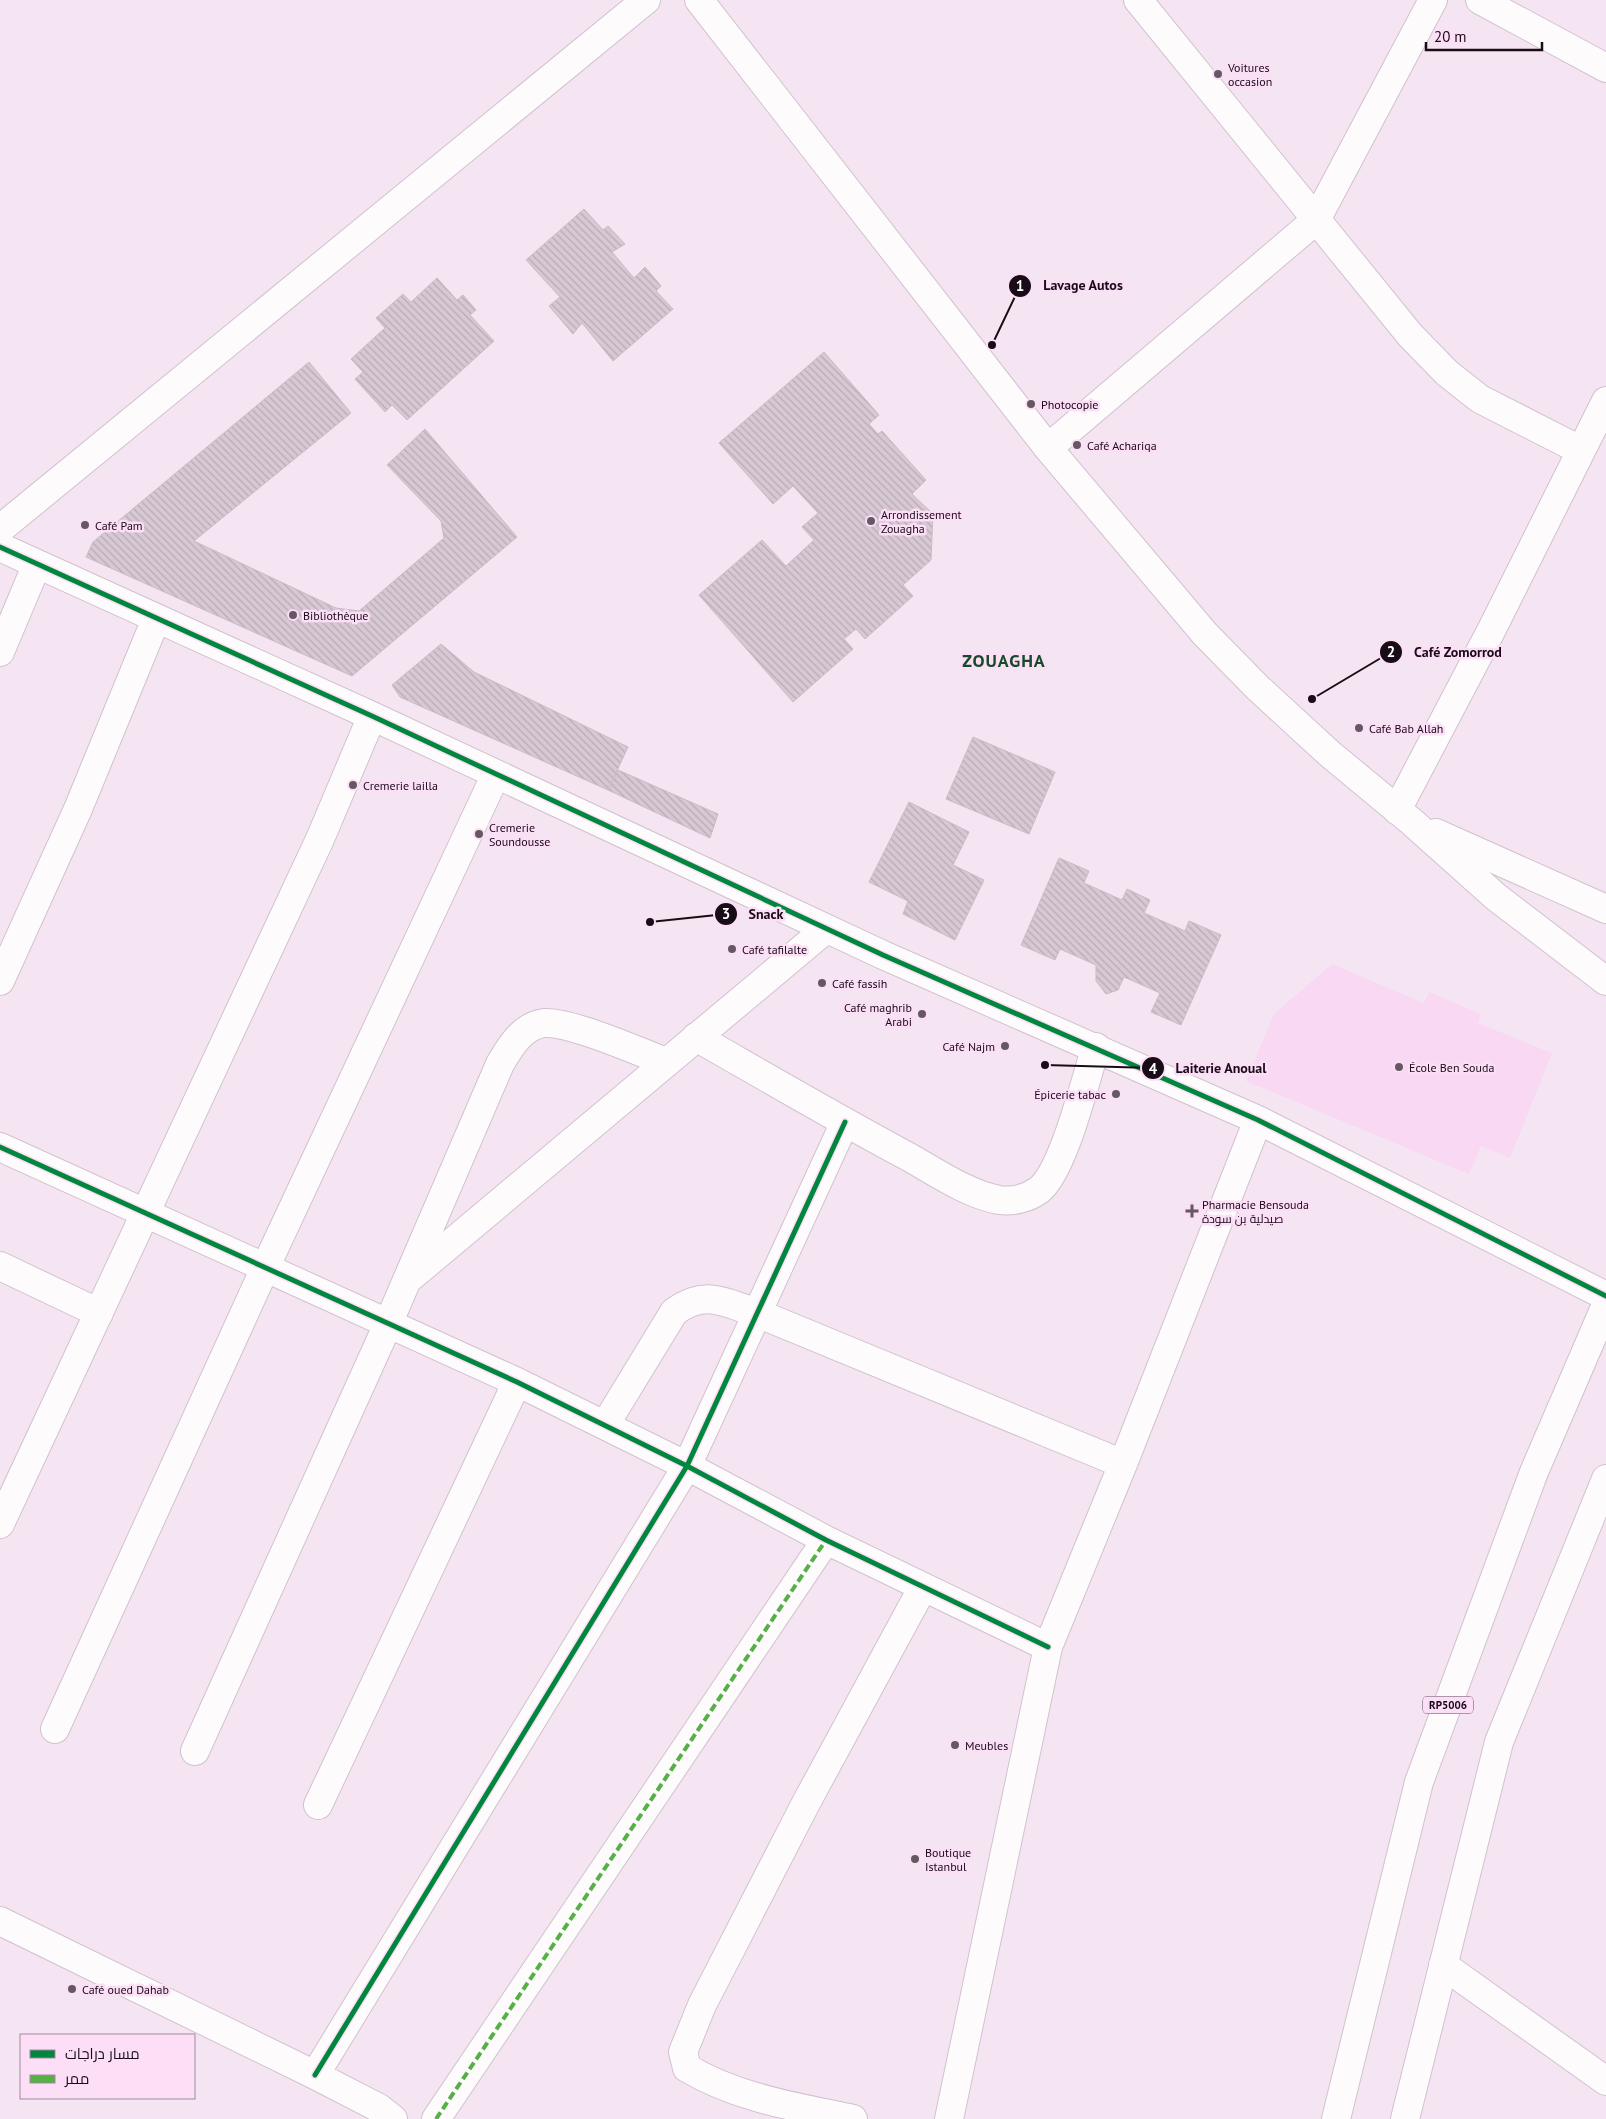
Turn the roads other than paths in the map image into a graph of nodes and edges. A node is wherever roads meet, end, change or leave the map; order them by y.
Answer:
1 (646, 0) edge
2 (700, 0) edge
3 (1138, 0) edge
4 (1433, 0) edge
5 (1480, 0) edge
6 (1606, 68) edge
7 (1316, 220) junction
8 (1606, 401) edge
9 (1048, 448) junction
10 (1580, 450) junction
11 (0, 530) edge
12 (0, 548) edge
13 (37, 564) junction
14 (156, 619) junction
15 (0, 652) edge
16 (372, 716) junction
17 (496, 774) junction
18 (1404, 816) junction
19 (1606, 909) edge
20 (826, 929) junction
21 (0, 981) edge
22 (1606, 981) edge
23 (696, 1037) junction
24 (1096, 1047) junction
25 (666, 1062) junction
26 (1258, 1120) junction
27 (845, 1122) junction
28 (0, 1147) edge
29 (145, 1214) junction
30 (0, 1266) edge
31 (265, 1268) junction
32 (407, 1280) junction
33 (1606, 1296) edge
34 (1606, 1305) edge
35 (99, 1313) junction
36 (757, 1313) junction
37 (388, 1324) junction
38 (517, 1382) junction
39 (605, 1425) junction
40 (1123, 1464) junction
41 (686, 1466) junction
42 (1606, 1479) edge
43 (1601, 1509) edge
44 (0, 1524) edge
45 (826, 1540) junction
46 (923, 1587) junction
47 (1048, 1648) junction
48 (55, 1730) dead end
49 (195, 1751) dead end
50 (318, 1805) dead end
51 (0, 1921) edge
52 (1443, 1965) junction
53 (315, 2075) junction
54 (1606, 2081) edge
55 (766, 2110) edge
56 (394, 2119) edge
57 (436, 2119) edge
58 (854, 2119) edge
59 (949, 2119) edge
60 (1336, 2119) edge
61 (1406, 2119) edge

1 - 11 street
2 - 9 street
3 - 7 street
4 - 7 street
5 - 6 street
7 - 9 street
7 - 10 street
8 - 10 street
9 - 18 street
10 - 18 street
12 - 13 street
13 - 14 street
13 - 15 street
14 - 16 street
14 - 21 street
16 - 17 street
16 - 29 street
17 - 20 street
17 - 31 street
18 - 19 street
18 - 22 street
20 - 23 street
20 - 24 street
23 - 25 street
23 - 27 street
24 - 26 street
24 - 27 street
25 - 32 street
25 - 32 street
26 - 33 street
26 - 40 street
27 - 36 street
28 - 29 street
29 - 31 street
29 - 35 street
30 - 35 street
31 - 37 street
31 - 48 street
32 - 37 street
34 - 60 street, RP5006
35 - 44 street
36 - 39 street
36 - 40 street
36 - 41 street
37 - 38 street
37 - 49 street
38 - 39 street
38 - 50 street
39 - 41 street
40 - 47 street
41 - 45 street
41 - 53 street
42 - 43 street
43 - 52 street
45 - 46 street
45 - 57 street
46 - 47 street
46 - 55 street
47 - 59 street
51 - 53 street
52 - 54 street
52 - 61 street
53 - 56 street
55 - 58 street

